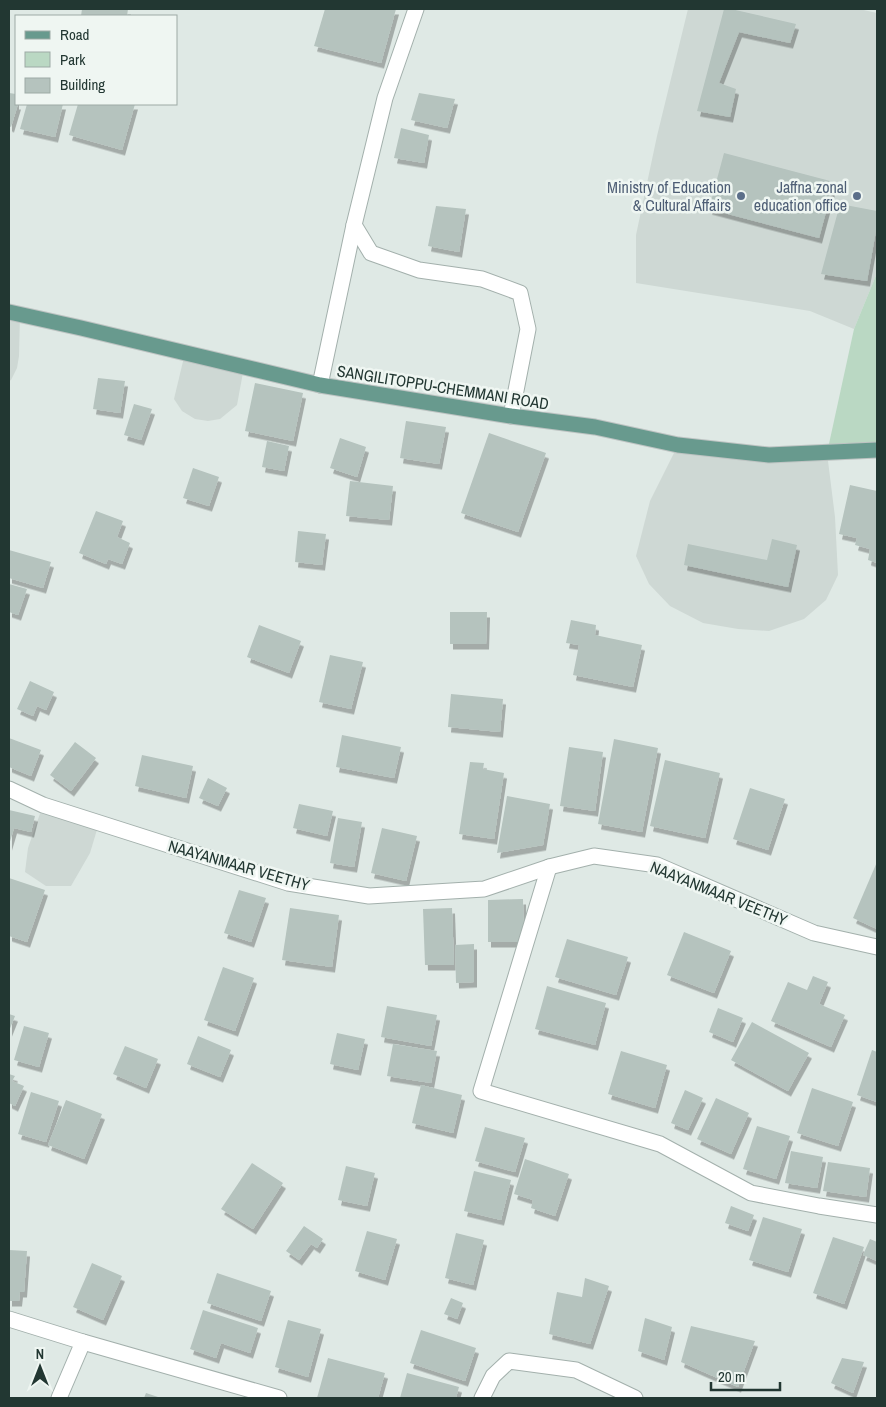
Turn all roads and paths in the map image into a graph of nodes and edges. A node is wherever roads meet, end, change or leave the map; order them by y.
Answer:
1 (416, 9) edge
2 (354, 225) junction
3 (9, 312) edge
4 (320, 385) junction
5 (511, 416) junction
6 (877, 450) edge
7 (9, 789) edge
8 (549, 867) junction
9 (877, 947) edge
10 (877, 1215) edge
11 (9, 1319) edge
12 (83, 1342) junction
13 (59, 1398) edge
14 (280, 1398) edge
15 (482, 1398) edge
16 (636, 1398) edge

1 - 2 street
2 - 4 street
2 - 5 street
3 - 4 main road, SANGILITOPPU-CHEMMANI ROAD
4 - 5 main road, SANGILITOPPU-CHEMMANI ROAD
5 - 6 main road, SANGILITOPPU-CHEMMANI ROAD
7 - 8 street, NAAYANMAAR VEETHY
8 - 9 street, NAAYANMAAR VEETHY
8 - 10 street
11 - 12 street
12 - 13 street
12 - 14 street
15 - 16 street

